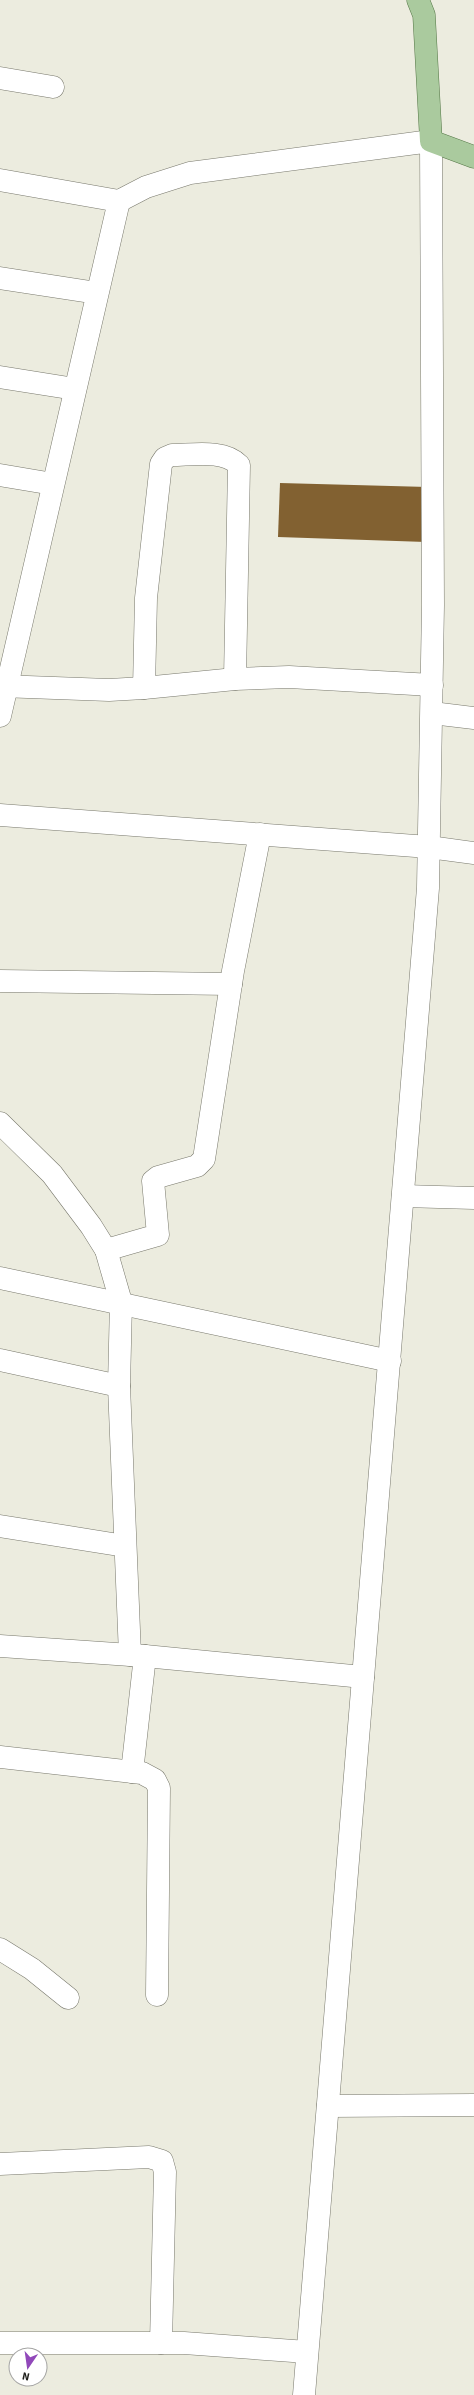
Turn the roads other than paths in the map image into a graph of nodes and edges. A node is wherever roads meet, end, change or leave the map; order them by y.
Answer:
1 (424, 5) edge
2 (0, 78) edge
3 (53, 87) dead end
4 (431, 141) junction
5 (474, 156) edge
6 (0, 180) edge
7 (119, 201) junction
8 (0, 278) edge
9 (97, 293) junction
10 (0, 377) edge
11 (75, 390) junction
12 (0, 474) edge
13 (53, 484) junction
14 (235, 679) junction
15 (432, 685) junction
16 (3, 687) edge
17 (144, 688) junction
18 (432, 713) junction
19 (0, 716) edge
20 (474, 718) edge
21 (0, 815) edge
22 (260, 834) junction
23 (429, 847) junction
24 (474, 853) edge
25 (0, 981) edge
26 (231, 984) junction
27 (0, 1122) edge
28 (403, 1196) junction
29 (474, 1198) edge
30 (106, 1250) junction
31 (0, 1278) edge
32 (120, 1302) junction
33 (0, 1360) edge
34 (390, 1361) junction
35 (119, 1386) junction
36 (0, 1526) edge
37 (125, 1546) junction
38 (0, 1646) edge
39 (137, 1656) junction
40 (363, 1677) junction
41 (0, 1758) edge
42 (132, 1772) junction
43 (0, 1949) edge
44 (157, 1995) dead end
45 (68, 1998) dead end
46 (474, 2105) edge
47 (328, 2106) junction
48 (0, 2164) edge
49 (0, 2343) edge
50 (161, 2343) junction
51 (307, 2352) junction
52 (304, 2395) edge

1 - 4 main road
2 - 3 street
4 - 5 main road
4 - 7 street
4 - 15 street
6 - 7 street
7 - 9 street
8 - 9 street
9 - 11 street
10 - 11 street
11 - 13 street
12 - 13 street
13 - 16 street
14 - 15 street
14 - 17 street
14 - 17 street
15 - 18 street
16 - 17 street
16 - 19 street
18 - 20 street
18 - 23 street
21 - 22 street
22 - 23 street
22 - 26 street
23 - 24 street
23 - 28 street
25 - 26 street
26 - 30 street
27 - 30 street
28 - 29 street
28 - 34 street
30 - 32 street
31 - 32 street
32 - 34 street
32 - 35 street
33 - 35 street
34 - 40 street
35 - 37 street
36 - 37 street
37 - 39 street
38 - 39 street
39 - 40 street
39 - 42 street
40 - 47 street
41 - 42 street
42 - 44 street
43 - 45 street
46 - 47 street
47 - 51 street
48 - 50 street
49 - 50 street
50 - 51 street
51 - 52 street

